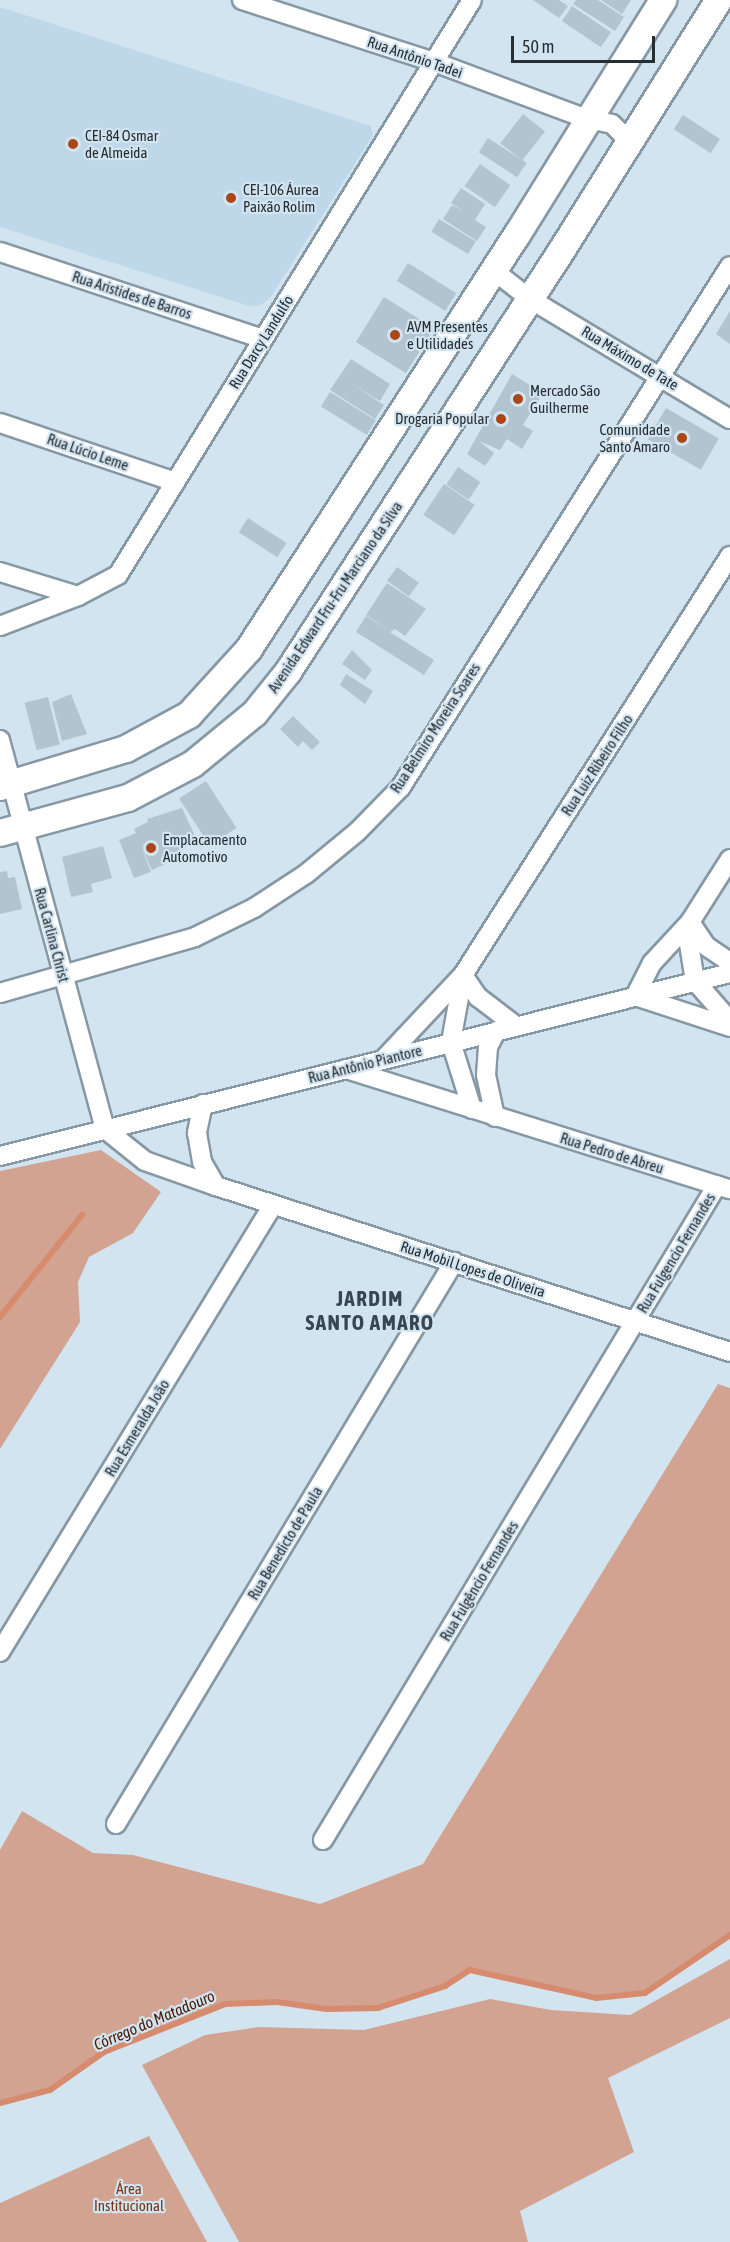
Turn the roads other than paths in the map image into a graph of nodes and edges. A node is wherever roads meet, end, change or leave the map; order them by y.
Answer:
1 (242, 0) edge
2 (472, 0) edge
3 (663, 0) edge
4 (718, 0) edge
5 (434, 62) junction
6 (587, 119) junction
7 (630, 142) junction
8 (0, 252) edge
9 (730, 266) edge
10 (493, 270) junction
11 (530, 299) junction
12 (263, 339) junction
13 (660, 375) junction
14 (730, 419) edge
15 (0, 423) edge
16 (176, 482) junction
17 (730, 556) edge
18 (0, 572) edge
19 (78, 596) junction
20 (0, 626) edge
21 (0, 740) edge
22 (5, 785) edge
23 (11, 831) edge
24 (730, 859) edge
25 (690, 922) junction
26 (730, 962) edge
27 (730, 973) edge
28 (463, 975) junction
29 (64, 977) junction
30 (695, 981) junction
31 (0, 993) edge
32 (635, 996) junction
33 (730, 1021) edge
34 (516, 1026) junction
35 (730, 1027) edge
36 (496, 1031) junction
37 (451, 1042) junction
38 (384, 1059) junction
39 (346, 1069) junction
40 (203, 1104) junction
41 (472, 1109) junction
42 (495, 1117) junction
43 (105, 1129) junction
44 (0, 1156) edge
45 (216, 1186) junction
46 (723, 1187) edge
47 (273, 1204) junction
48 (454, 1262) junction
49 (634, 1322) junction
50 (730, 1352) edge
51 (0, 1652) edge
52 (116, 1824) dead end
53 (323, 1840) dead end

1 - 5 street, Rua Antônio Tadei
2 - 5 street, Rua Darcy Landulfo
3 - 6 main road
4 - 7 main road, Avenida Edward Fru-Fru Marciano da Silva
5 - 6 street, Rua Antônio Tadei
5 - 12 street, Rua Darcy Landulfo
6 - 7 street
6 - 10 main road
7 - 11 main road, Avenida Edward Fru-Fru Marciano da Silva
8 - 12 street, Rua Aristides de Barros
9 - 13 street, Rua Belmiro Moreira Soares
10 - 11 street
10 - 22 main road
11 - 13 street, Rua Máximo de Tate
11 - 23 main road, Avenida Edward Fru-Fru Marciano da Silva
12 - 16 street, Rua Darcy Landulfo
13 - 14 street, Rua Máximo de Tate
13 - 29 street, Rua Belmiro Moreira Soares
15 - 16 street, Rua Lúcio Leme
16 - 19 street, Rua Darcy Landulfo
17 - 28 street, Rua Luiz Ribeiro Filho
18 - 19 street
19 - 20 street, Rua Darcy Landulfo
21 - 22 street, Rua Carlina Christ
22 - 23 street, Rua Carlina Christ
23 - 29 street, Rua Carlina Christ
24 - 25 street
25 - 26 street
25 - 30 street
25 - 32 street
27 - 30 street, Rua Antônio Piantore
28 - 34 street
28 - 37 street, Rua Luiz Ribeiro Filho
28 - 38 street, Rua Luiz Ribeiro Filho
29 - 31 street, Rua Belmiro Moreira Soares
29 - 43 street, Rua Carlina Christ
30 - 32 street, Rua Antônio Piantore
30 - 33 street
32 - 34 street, Rua Antônio Piantore
32 - 35 street
34 - 36 street, Rua Antônio Piantore
36 - 37 street, Rua Antônio Piantore
36 - 42 street
37 - 38 street, Rua Antônio Piantore
37 - 41 street
38 - 39 street, Rua Antônio Piantore
39 - 40 street, Rua Antônio Piantore
39 - 41 street, Rua Pedro de Abreu
40 - 43 street, Rua Antônio Piantore
40 - 45 street
41 - 42 street, Rua Pedro de Abreu
42 - 46 street, Rua Pedro de Abreu
43 - 44 street, Rua Antônio Piantore
43 - 45 street, Rua Mobil Lopes de Oliveira
45 - 47 street, Rua Mobil Lopes de Oliveira
46 - 49 street, Rua Fulgencio Fernandes
47 - 48 street, Rua Mobil Lopes de Oliveira
47 - 51 street, Rua Esmeralda João
48 - 49 street, Rua Mobil Lopes de Oliveira
48 - 52 street, Rua Benedicto de Paula
49 - 50 street, Rua Mobil Lopes de Oliveira
49 - 53 street, Rua Fulgêncio Fernandes

